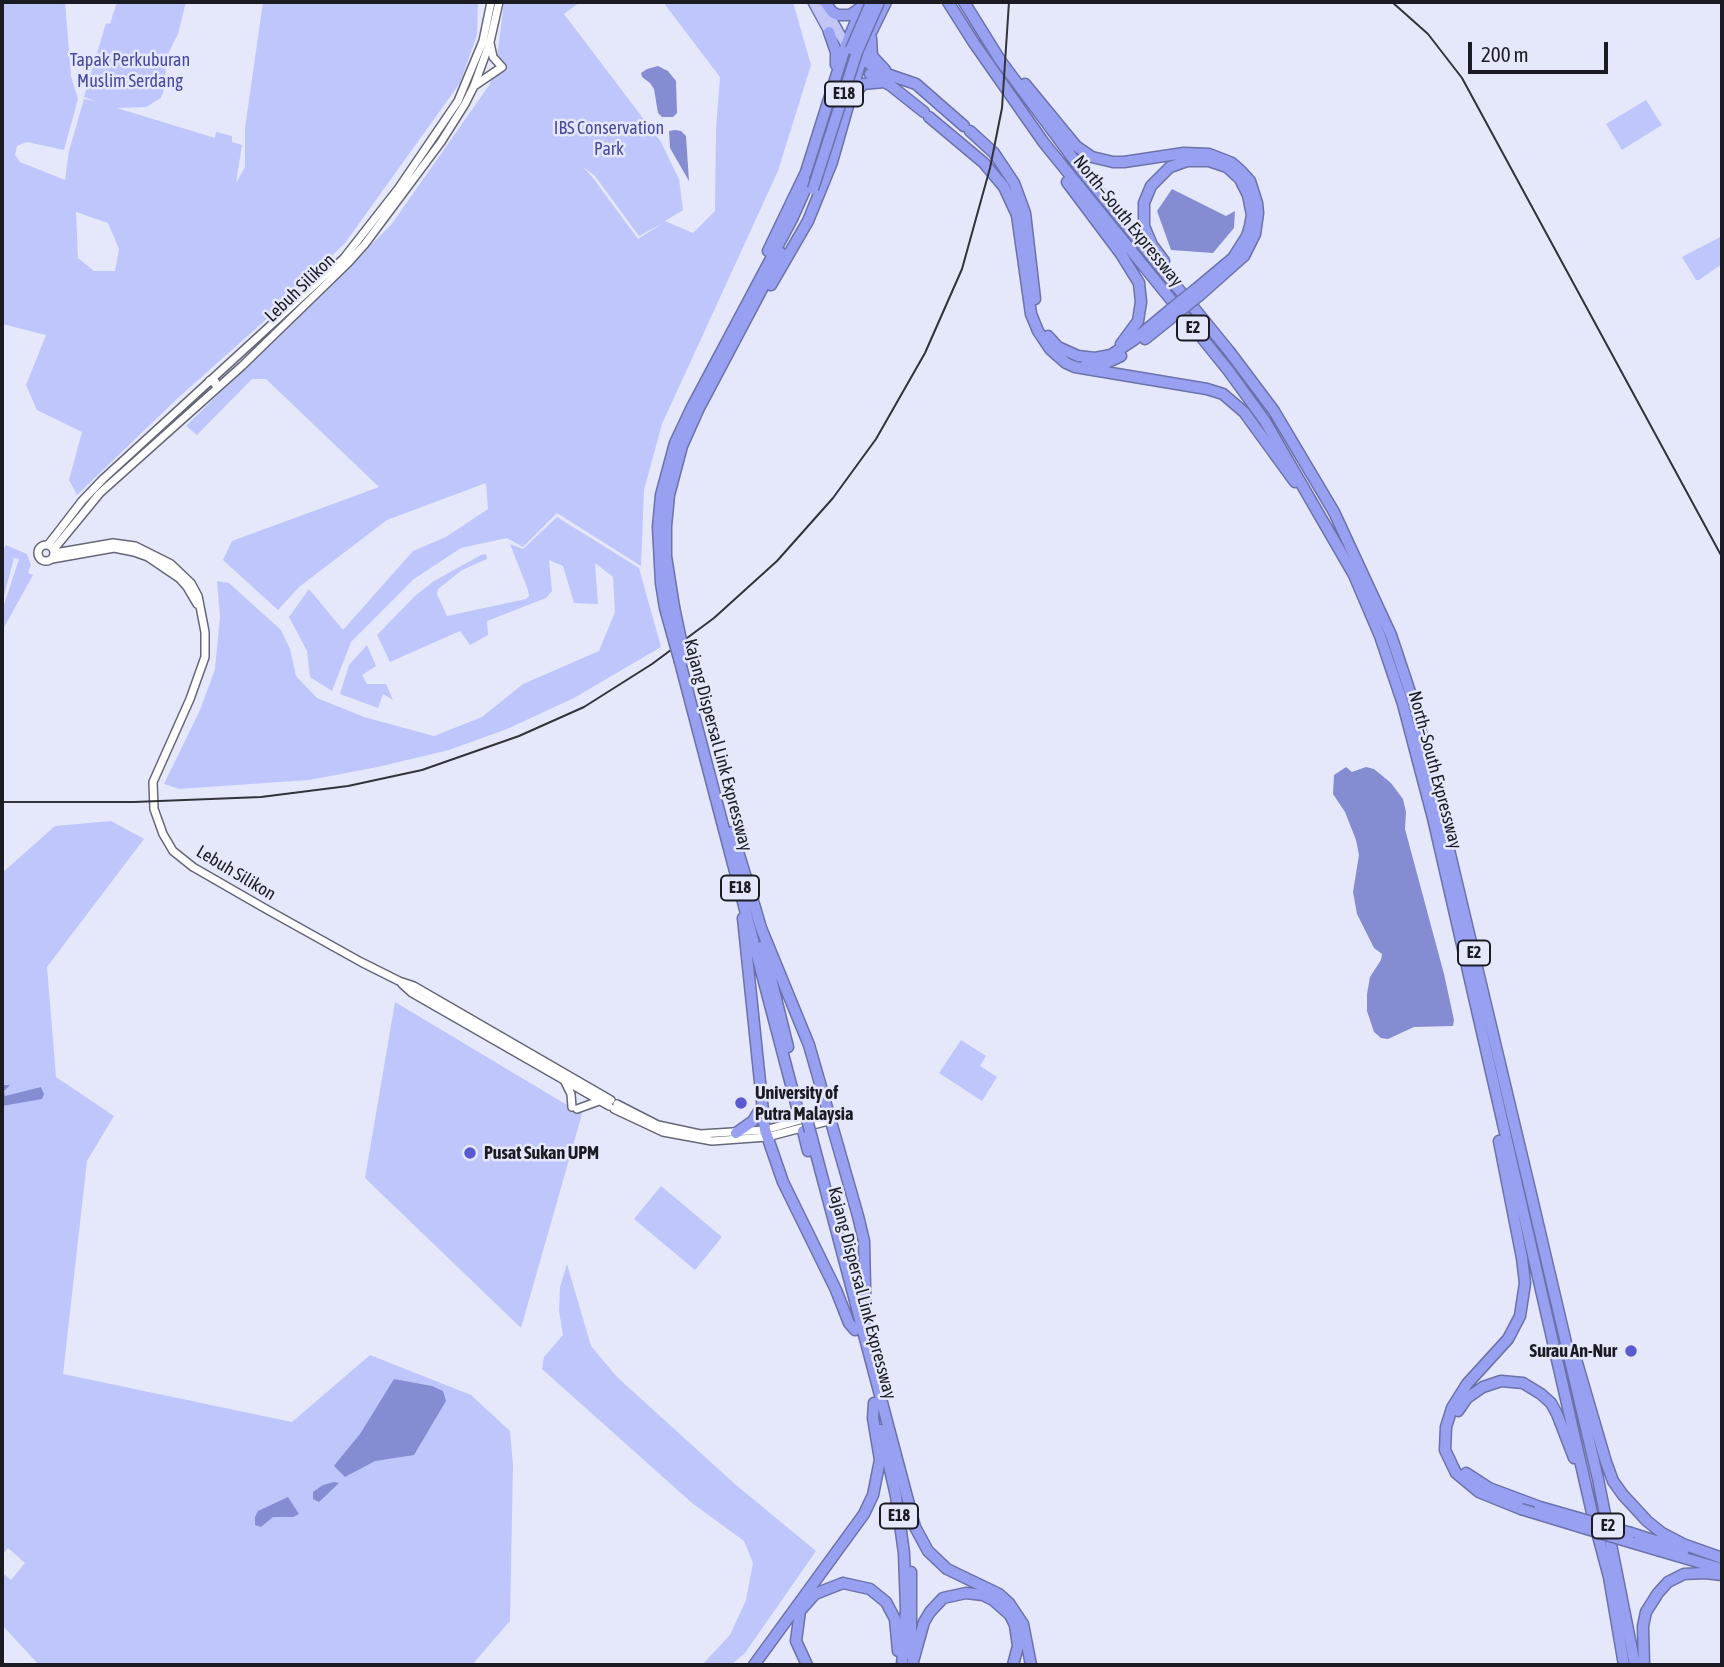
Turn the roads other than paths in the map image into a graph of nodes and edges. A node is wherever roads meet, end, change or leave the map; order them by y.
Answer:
1 (491, 2) edge
2 (499, 2) edge
3 (813, 2) edge
4 (824, 2) edge
5 (872, 2) edge
6 (879, 2) edge
7 (886, 2) edge
8 (948, 2) edge
9 (964, 2) edge
10 (862, 5) edge
11 (872, 27) junction
12 (829, 32) junction
13 (490, 42) junction
14 (845, 49) junction
15 (1000, 60) junction
16 (860, 63) junction
17 (837, 73) junction
18 (888, 79) junction
19 (855, 82) junction
20 (474, 86) junction
21 (844, 123) junction
22 (1044, 143) junction
23 (811, 186) junction
24 (1198, 292) junction
25 (751, 293) junction
26 (1173, 312) junction
27 (736, 338) junction
28 (1229, 351) junction
29 (1104, 356) junction
30 (1058, 357) junction
31 (213, 384) junction
32 (1326, 524) junction
33 (72, 526) junction
34 (77, 549) junction
35 (52, 551) junction
36 (670, 608) junction
37 (201, 611) junction
38 (682, 660) junction
39 (746, 877) junction
40 (741, 892) junction
41 (399, 981) junction
42 (564, 1080) junction
43 (600, 1101) junction
44 (614, 1106) junction
45 (762, 1106) junction
46 (802, 1114) junction
47 (1500, 1115) junction
48 (831, 1116) junction
49 (664, 1130) junction
50 (806, 1131) junction
51 (736, 1133) junction
52 (766, 1133) junction
53 (1549, 1276) junction
54 (855, 1330) junction
55 (865, 1341) junction
56 (874, 1403) junction
57 (1584, 1480) junction
58 (901, 1481) junction
59 (1632, 1538) junction
60 (1722, 1559) edge
61 (1722, 1572) edge
62 (754, 1665) edge
63 (807, 1665) edge
64 (901, 1665) edge
65 (911, 1665) edge
66 (1013, 1665) edge
67 (1031, 1665) edge
68 (1624, 1665) edge
69 (1635, 1665) edge
70 (1644, 1665) edge

1 - 31 street, Lebuh Silikon
2 - 13 street, Lebuh Silikon
3 - 12 main road
4 - 10 highway
4 - 14 main road
5 - 23 highway, E18, bridge
6 - 23 highway, E18, bridge
7 - 11 highway
8 - 22 highway, North–South Expressway / E2
9 - 15 highway, North–South Expressway / E2
10 - 14 highway
11 - 16 highway
11 - 18 highway
12 - 14 main road
12 - 17 highway
13 - 20 street, Lebuh Silikon
13 - 20 street
14 - 16 highway
14 - 17 highway
15 - 24 highway
15 - 28 highway, North–South Expressway / E2
16 - 18 highway
16 - 19 highway
17 - 19 highway
17 - 25 highway
18 - 21 highway
18 - 29 highway
18 - 30 highway
19 - 21 highway
20 - 31 street, Lebuh Silikon
21 - 27 highway
22 - 29 highway
22 - 32 highway, North–South Expressway / E2
23 - 25 highway, Kajang Dispersal Link Expressway / E18
23 - 27 highway, Kajang Dispersal Link Expressway / E18
24 - 26 highway, bridge
24 - 28 highway
25 - 36 highway, Kajang Dispersal Link Expressway / E18
26 - 29 highway
26 - 30 highway
27 - 36 highway, Kajang Dispersal Link Expressway / E18
28 - 53 highway, North–South Expressway / E2
30 - 32 highway
31 - 33 street, Lebuh Silikon
31 - 35 street, Lebuh Silikon
32 - 47 highway, North–South Expressway / E2
33 - 34 street
33 - 35 street, Lebuh Silikon
34 - 35 street, Lebuh Silikon
34 - 37 street, Lebuh Silikon
35 - 37 street, Lebuh Silikon
36 - 38 highway, Kajang Dispersal Link Expressway / E18, bridge
37 - 41 street, Lebuh Silikon
38 - 39 highway, Kajang Dispersal Link Expressway / E18
38 - 40 highway, Kajang Dispersal Link Expressway / E18
39 - 46 highway, Kajang Dispersal Link Expressway / E18
39 - 48 highway
40 - 45 highway
40 - 46 highway, Kajang Dispersal Link Expressway / E18
41 - 42 street, Lebuh Silikon
41 - 44 street, Lebuh Silikon
42 - 43 street, Lebuh Silikon
42 - 43 street
43 - 44 street, Lebuh Silikon
44 - 49 street, Lebuh Silikon
45 - 51 highway
45 - 52 highway
46 - 50 highway, Kajang Dispersal Link Expressway / E18
47 - 57 highway, North–South Expressway / E2
47 - 59 highway, bridge
48 - 52 street, Lebuh Silikon
48 - 55 highway
49 - 51 street, Lebuh Silikon
49 - 52 street, Lebuh Silikon
50 - 54 highway, Kajang Dispersal Link Expressway / E18
50 - 55 highway, Kajang Dispersal Link Expressway / E18
51 - 52 street, Lebuh Silikon
52 - 54 highway
53 - 60 highway
53 - 69 highway, North–South Expressway / E2
54 - 56 highway, Kajang Dispersal Link Expressway / E18
55 - 58 highway, Kajang Dispersal Link Expressway / E18
56 - 62 highway
56 - 64 highway, Kajang Dispersal Link Expressway / E18
57 - 59 highway, bridge
57 - 68 highway, North–South Expressway / E2
58 - 65 highway, Kajang Dispersal Link Expressway / E18
58 - 67 highway
59 - 60 highway
59 - 61 highway
61 - 70 highway
63 - 64 highway
65 - 66 highway

